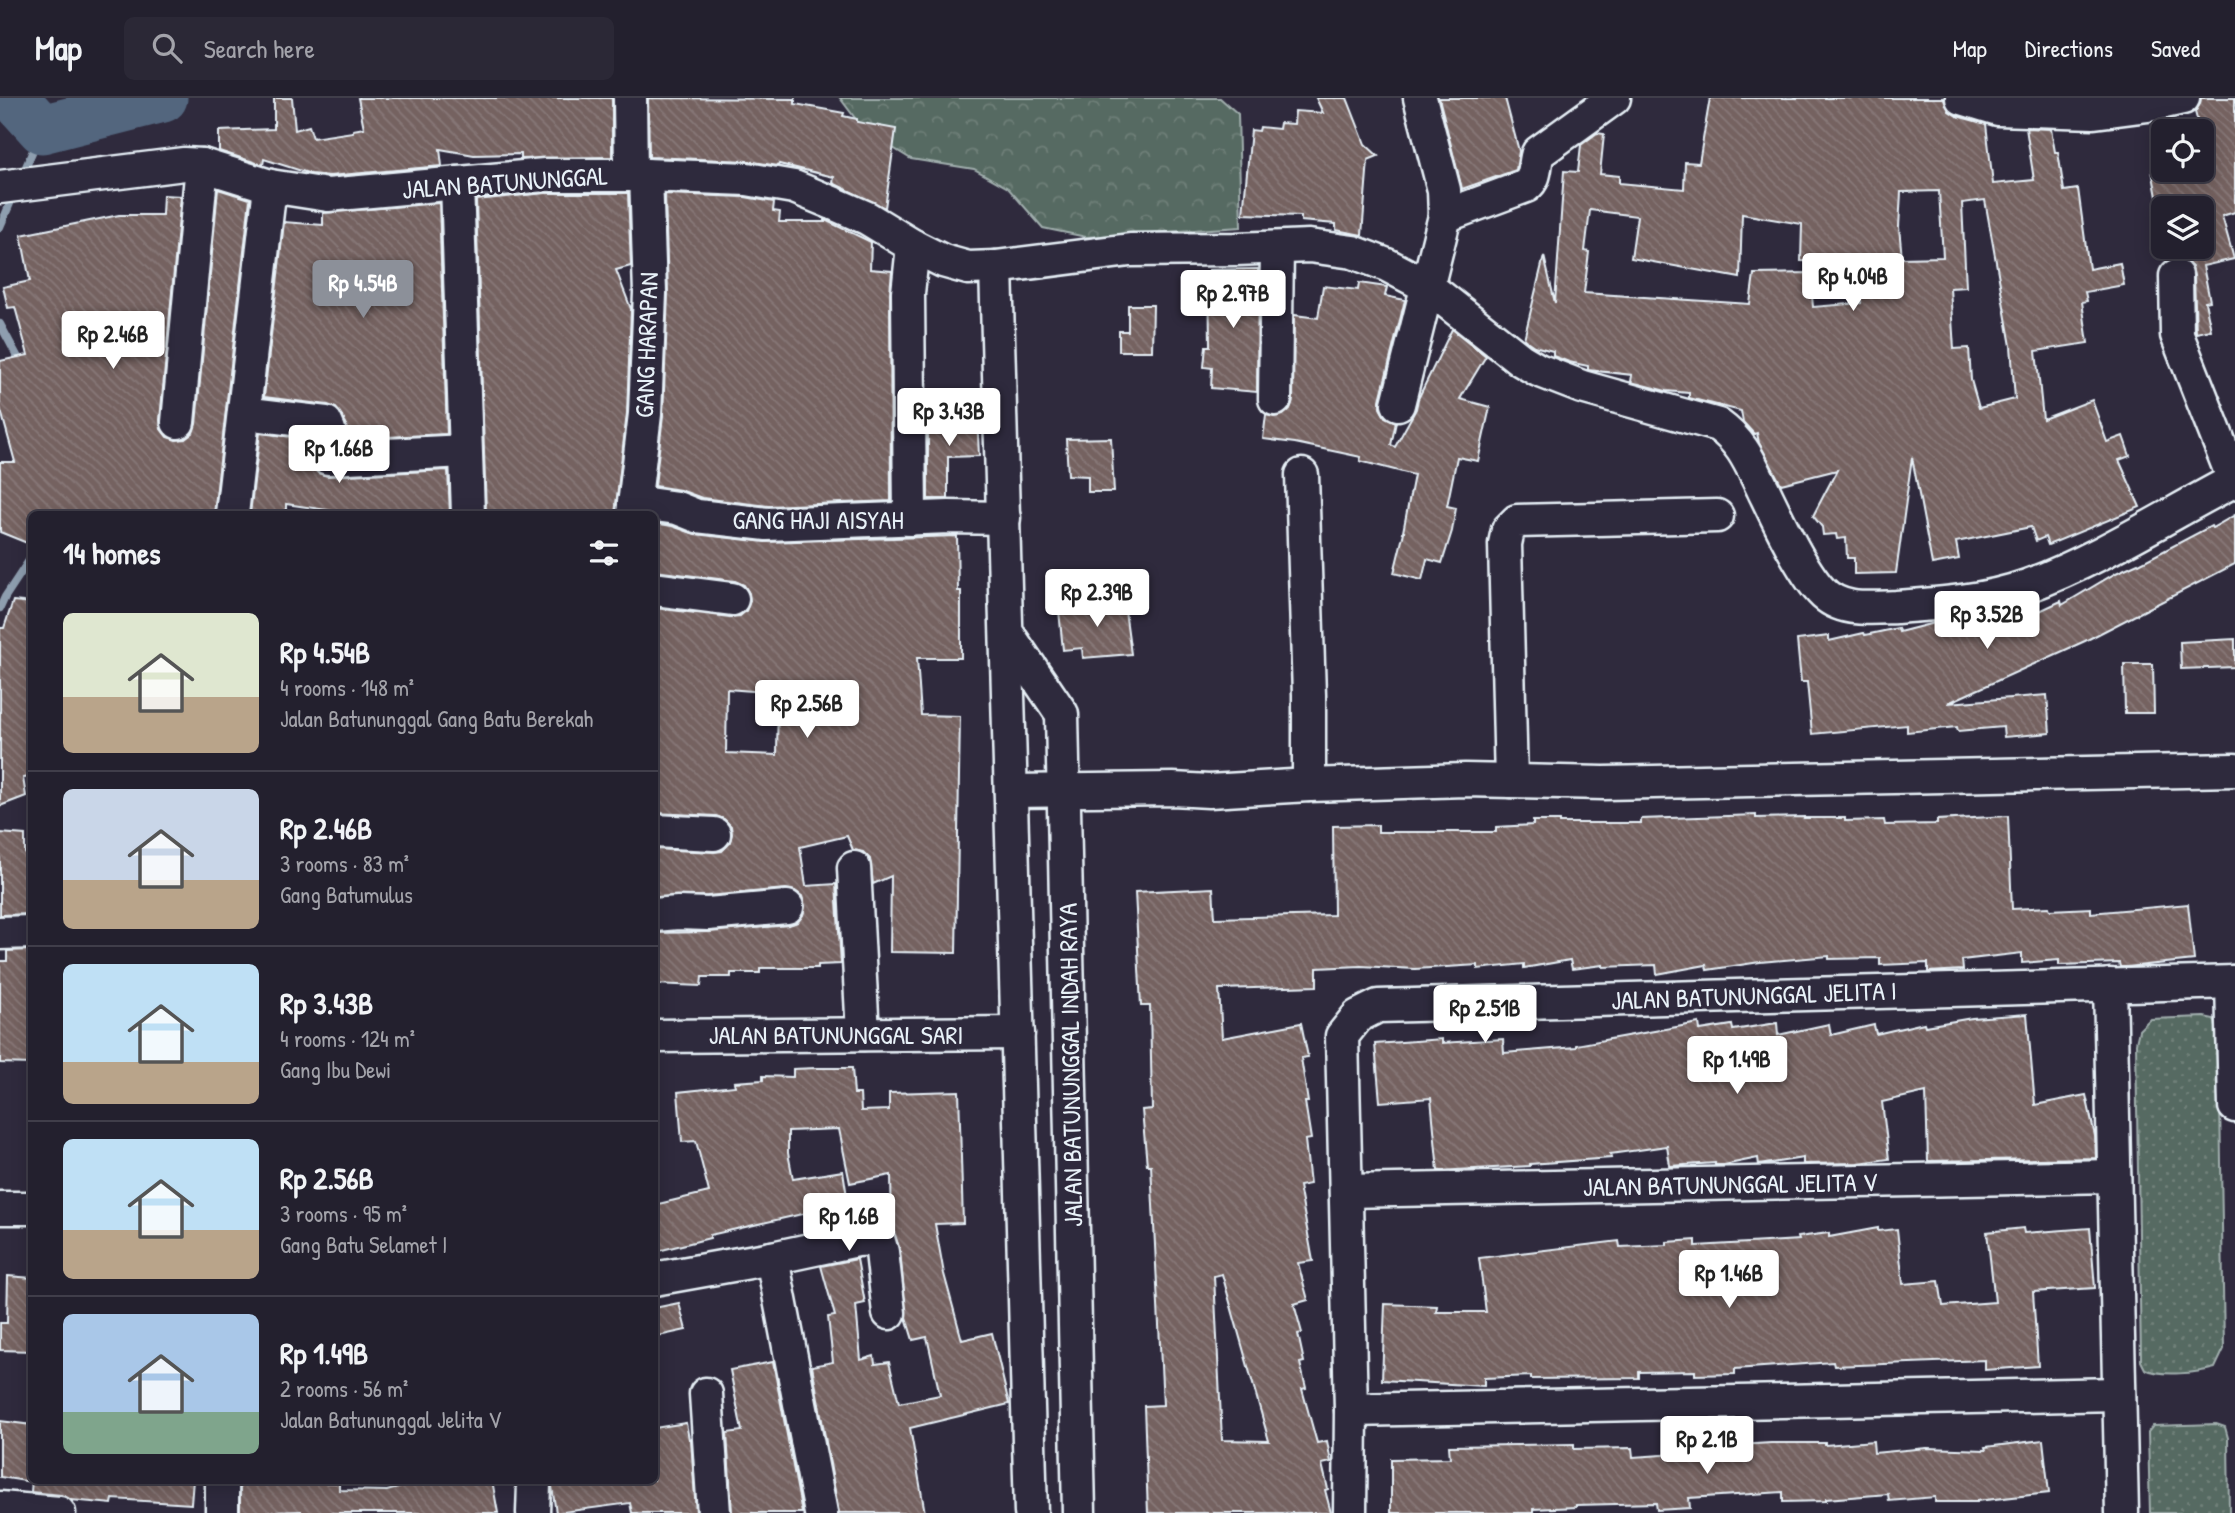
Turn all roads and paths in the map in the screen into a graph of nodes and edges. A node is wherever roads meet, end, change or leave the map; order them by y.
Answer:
1 (630, 98) edge
2 (1420, 98) edge
3 (1614, 98) edge
4 (1962, 98) edge
5 (2183, 98) edge
6 (202, 166) junction
7 (638, 175) junction
8 (457, 183) junction
9 (270, 186) junction
10 (0, 187) edge
11 (1445, 216) junction
12 (913, 246) junction
13 (1277, 248) junction
14 (996, 267) junction
15 (2176, 276) dead end
16 (1427, 286) junction
17 (1275, 399) dead end
18 (1398, 404) dead end
19 (244, 413) junction
20 (178, 422) dead end
21 (465, 451) junction
22 (1302, 475) dead end
23 (2235, 480) edge
24 (633, 508) edge
25 (232, 511) edge
26 (468, 511) edge
27 (1717, 516) dead end
28 (1004, 518) junction
29 (910, 519) junction
30 (658, 590) edge
31 (732, 599) dead end
32 (1007, 633) junction
33 (2235, 770) edge
34 (1511, 781) junction
35 (1309, 785) junction
36 (1065, 790) junction
37 (1011, 792) junction
38 (658, 831) edge
39 (714, 834) dead end
40 (854, 869) dead end
41 (787, 907) dead end
42 (658, 915) edge
43 (28, 932) edge
44 (0, 933) edge
45 (2234, 982) edge
46 (2110, 985) junction
47 (1018, 1033) junction
48 (863, 1034) junction
49 (658, 1036) edge
50 (2235, 1106) edge
51 (2114, 1176) junction
52 (1346, 1191) junction
53 (0, 1208) edge
54 (28, 1208) edge
55 (772, 1258) junction
56 (658, 1278) edge
57 (889, 1313) dead end
58 (706, 1394) dead end
59 (2119, 1394) junction
60 (1351, 1410) junction
61 (222, 1484) edge
62 (14, 1510) edge
63 (59, 1513) edge
64 (222, 1513) edge
65 (713, 1513) edge
66 (821, 1513) edge
67 (1031, 1513) edge
68 (1079, 1513) edge
69 (1350, 1513) edge
70 (2122, 1513) edge

1 - 7 street, GANG HARAPAN
2 - 11 street
3 - 11 street
4 - 5 street
6 - 9 street, JALAN BATUNUNGGAL
6 - 10 street, JALAN BATUNUNGGAL
6 - 20 street
7 - 8 street, JALAN BATUNUNGGAL
7 - 12 street, JALAN BATUNUNGGAL
7 - 24 street, GANG HARAPAN
8 - 9 street, JALAN BATUNUNGGAL
8 - 21 street
9 - 19 street
11 - 16 street
12 - 14 street, JALAN BATUNUNGGAL
12 - 29 street
13 - 14 street, JALAN BATUNUNGGAL
13 - 16 street
13 - 17 street
14 - 28 street, JALAN BATUNUNGGAL INDAH RAYA
15 - 23 street
16 - 18 street
16 - 23 street
19 - 21 street
19 - 25 street
21 - 26 street
22 - 35 street
24 - 29 street, GANG HAJI AISYAH
27 - 34 street
28 - 29 street, GANG HAJI AISYAH
28 - 32 street, JALAN BATUNUNGGAL INDAH RAYA
30 - 31 street
32 - 36 street, JALAN BATUNUNGGAL INDAH RAYA
32 - 37 street, JALAN BATUNUNGGAL INDAH RAYA
33 - 34 street
34 - 35 street
35 - 36 street
36 - 37 street
36 - 68 street, JALAN BATUNUNGGAL INDAH RAYA
37 - 47 street, JALAN BATUNUNGGAL INDAH RAYA
38 - 39 street
40 - 48 street
41 - 42 street
43 - 44 street
45 - 46 street
45 - 50 street
46 - 51 street
46 - 52 street, JALAN BATUNUNGGAL JELITA I
47 - 48 street, JALAN BATUNUNGGAL SARI
47 - 67 street, JALAN BATUNUNGGAL INDAH RAYA
48 - 49 street, JALAN BATUNUNGGAL SARI
51 - 52 street, JALAN BATUNUNGGAL JELITA V
51 - 59 street
52 - 60 street, JALAN BATUNUNGGAL JELITA I
53 - 54 street
55 - 56 street
55 - 57 street
55 - 66 street
58 - 65 street
59 - 60 street
59 - 70 street
60 - 69 street, JALAN BATUNUNGGAL JELITA I
61 - 64 street
62 - 63 street

